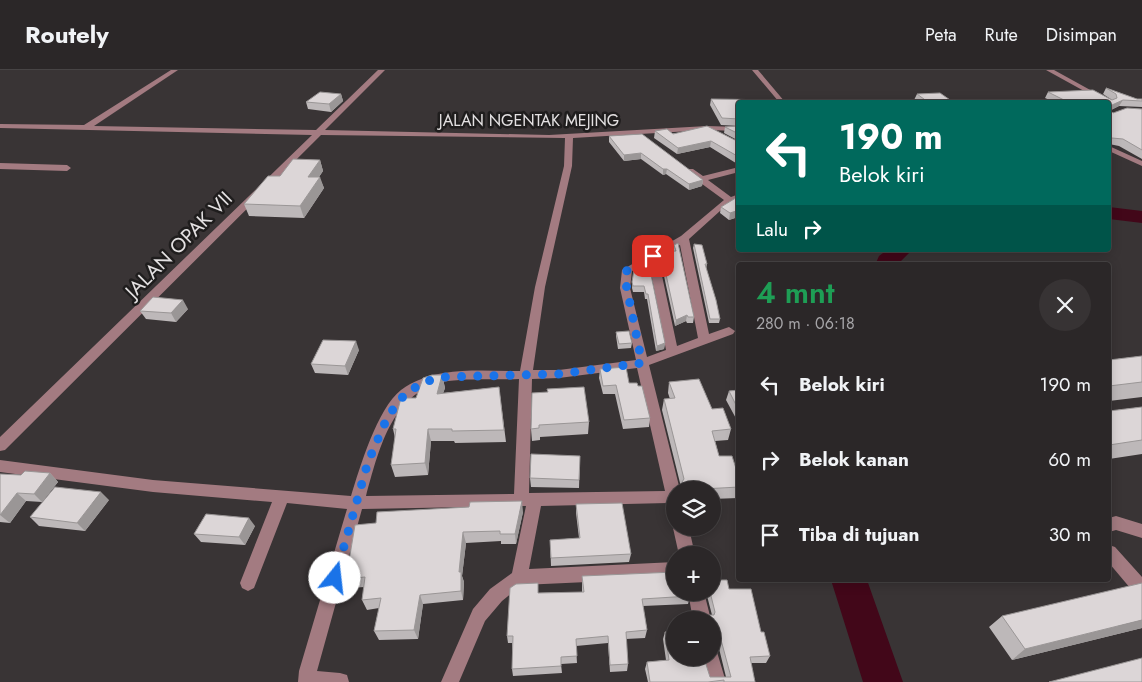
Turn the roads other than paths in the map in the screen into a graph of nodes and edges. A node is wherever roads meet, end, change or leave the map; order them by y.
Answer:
1 (175, 70) edge
2 (382, 70) edge
3 (755, 70) edge
4 (1049, 70) edge
5 (780, 100) edge
6 (1104, 100) edge
7 (0, 126) edge
8 (87, 127) junction
9 (707, 128) junction
10 (736, 129) edge
11 (320, 131) junction
12 (640, 133) junction
13 (569, 137) junction
14 (723, 138) edge
15 (648, 139) edge
16 (1111, 149) edge
17 (1142, 159) edge
18 (1132, 160) junction
19 (679, 162) edge
20 (1142, 164) edge
21 (0, 166) edge
22 (67, 168) dead end
23 (736, 170) edge
24 (702, 179) junction
25 (734, 198) edge
26 (684, 238) junction
27 (653, 256) junction
28 (729, 331) dead end
29 (704, 340) junction
30 (672, 352) junction
31 (642, 363) junction
32 (526, 374) junction
33 (0, 446) edge
34 (0, 466) edge
35 (670, 481) edge
36 (282, 497) junction
37 (528, 499) junction
38 (666, 499) edge
39 (357, 503) junction
40 (1111, 524) edge
41 (1142, 531) edge
42 (1111, 554) edge
43 (666, 570) edge
44 (519, 576) junction
45 (248, 583) dead end
46 (1142, 589) edge
47 (713, 666) edge
48 (340, 682) edge
49 (450, 682) edge
50 (717, 682) edge

1 - 8 street
2 - 11 street, JALAN OPAK VII
3 - 5 street
4 - 6 street
7 - 8 street, JALAN NGENTAK MEJING
8 - 11 street, JALAN NGENTAK MEJING
9 - 10 street, JALAN NGENTAK MEJING
9 - 12 street, JALAN NGENTAK MEJING
9 - 14 street
11 - 13 street, JALAN NGENTAK MEJING
11 - 33 street, JALAN OPAK VII
12 - 13 street, JALAN NGENTAK MEJING
12 - 15 street
13 - 32 street
16 - 18 street
17 - 18 street
18 - 20 street
19 - 24 street
21 - 22 street
23 - 24 street
24 - 25 street
25 - 26 street
26 - 27 street
26 - 29 street
27 - 30 street
27 - 31 street
28 - 29 street
29 - 30 street
30 - 31 street
31 - 32 street
31 - 35 street
32 - 37 street
32 - 39 street
34 - 36 street
36 - 39 street
36 - 45 street
37 - 38 street
37 - 39 street
37 - 44 street
39 - 48 street
40 - 41 street
42 - 46 street
43 - 44 street
44 - 49 street
47 - 50 street

